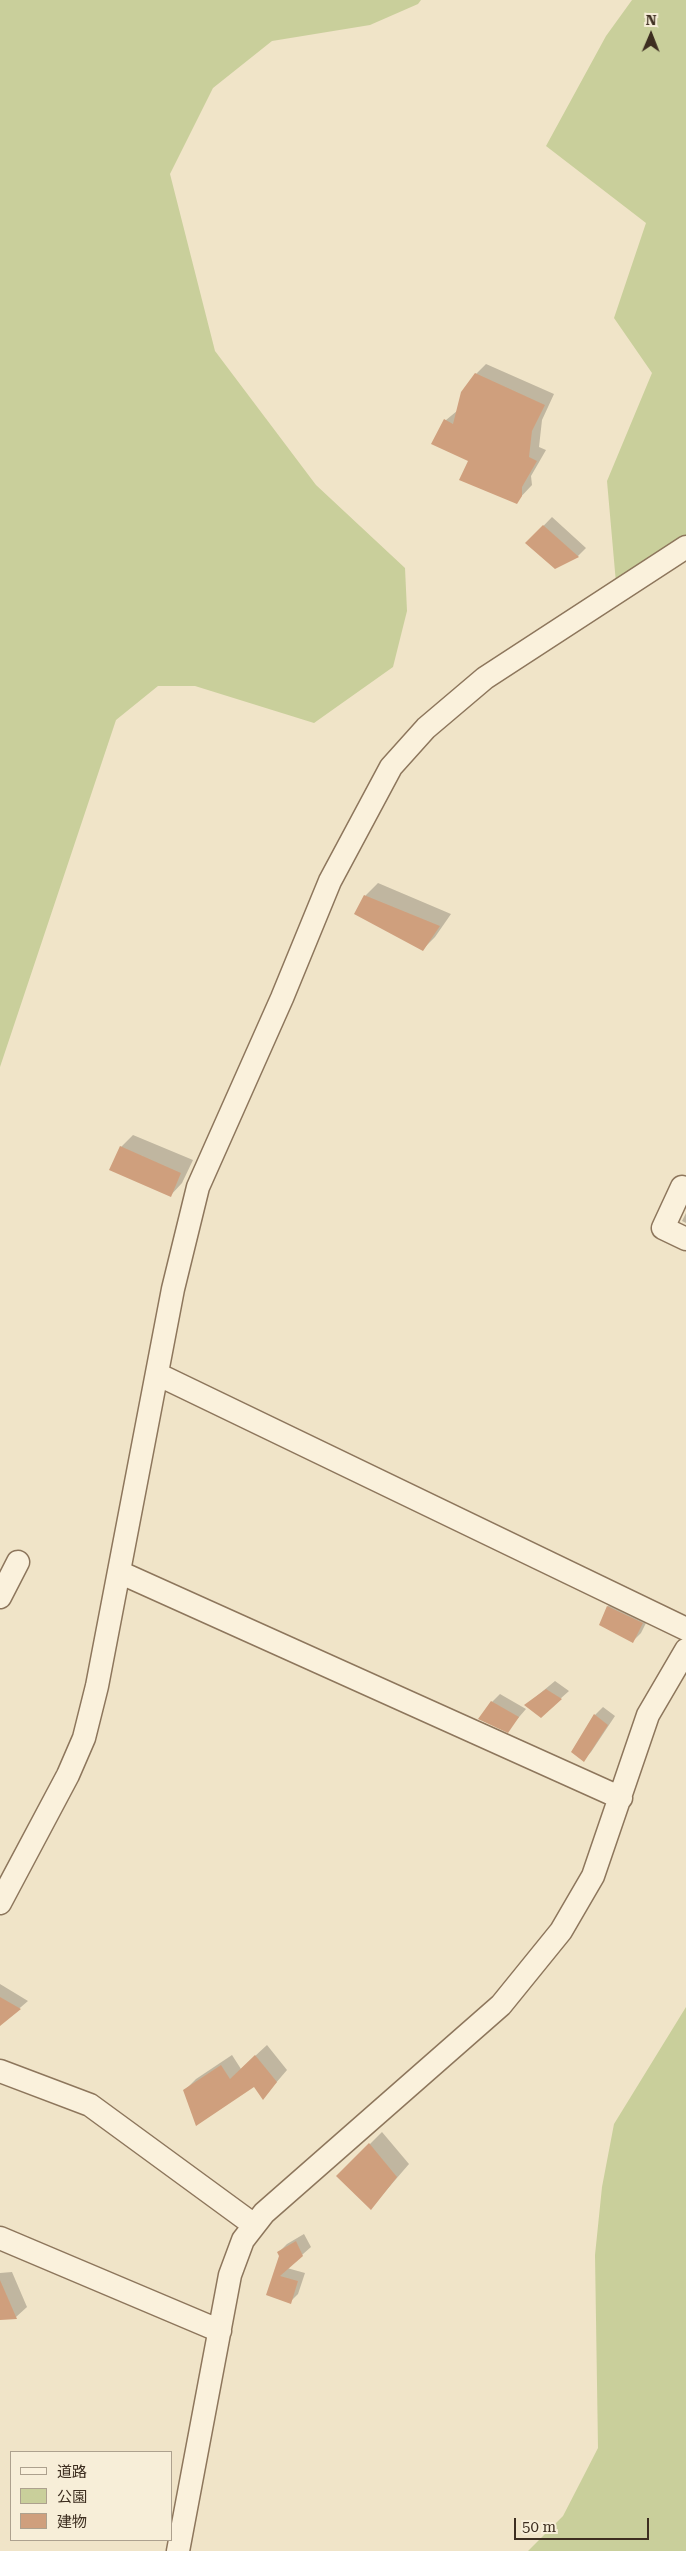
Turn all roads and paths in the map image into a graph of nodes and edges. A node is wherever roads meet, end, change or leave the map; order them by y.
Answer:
1 (683, 555) edge
2 (682, 1187) dead end
3 (686, 1239) edge
4 (157, 1374) junction
5 (18, 1562) dead end
6 (119, 1572) junction
7 (0, 1597) edge
8 (686, 1629) edge
9 (686, 1650) edge
10 (621, 1798) junction
11 (0, 1903) edge
12 (0, 2071) edge
13 (254, 2225) junction
14 (0, 2238) edge
15 (220, 2331) junction
16 (178, 2551) edge

1 - 4 street
2 - 3 street
4 - 6 street
4 - 8 street
5 - 7 street
6 - 10 street
6 - 11 street
9 - 10 street
10 - 13 street
12 - 13 street
13 - 15 street
14 - 15 street
15 - 16 street

